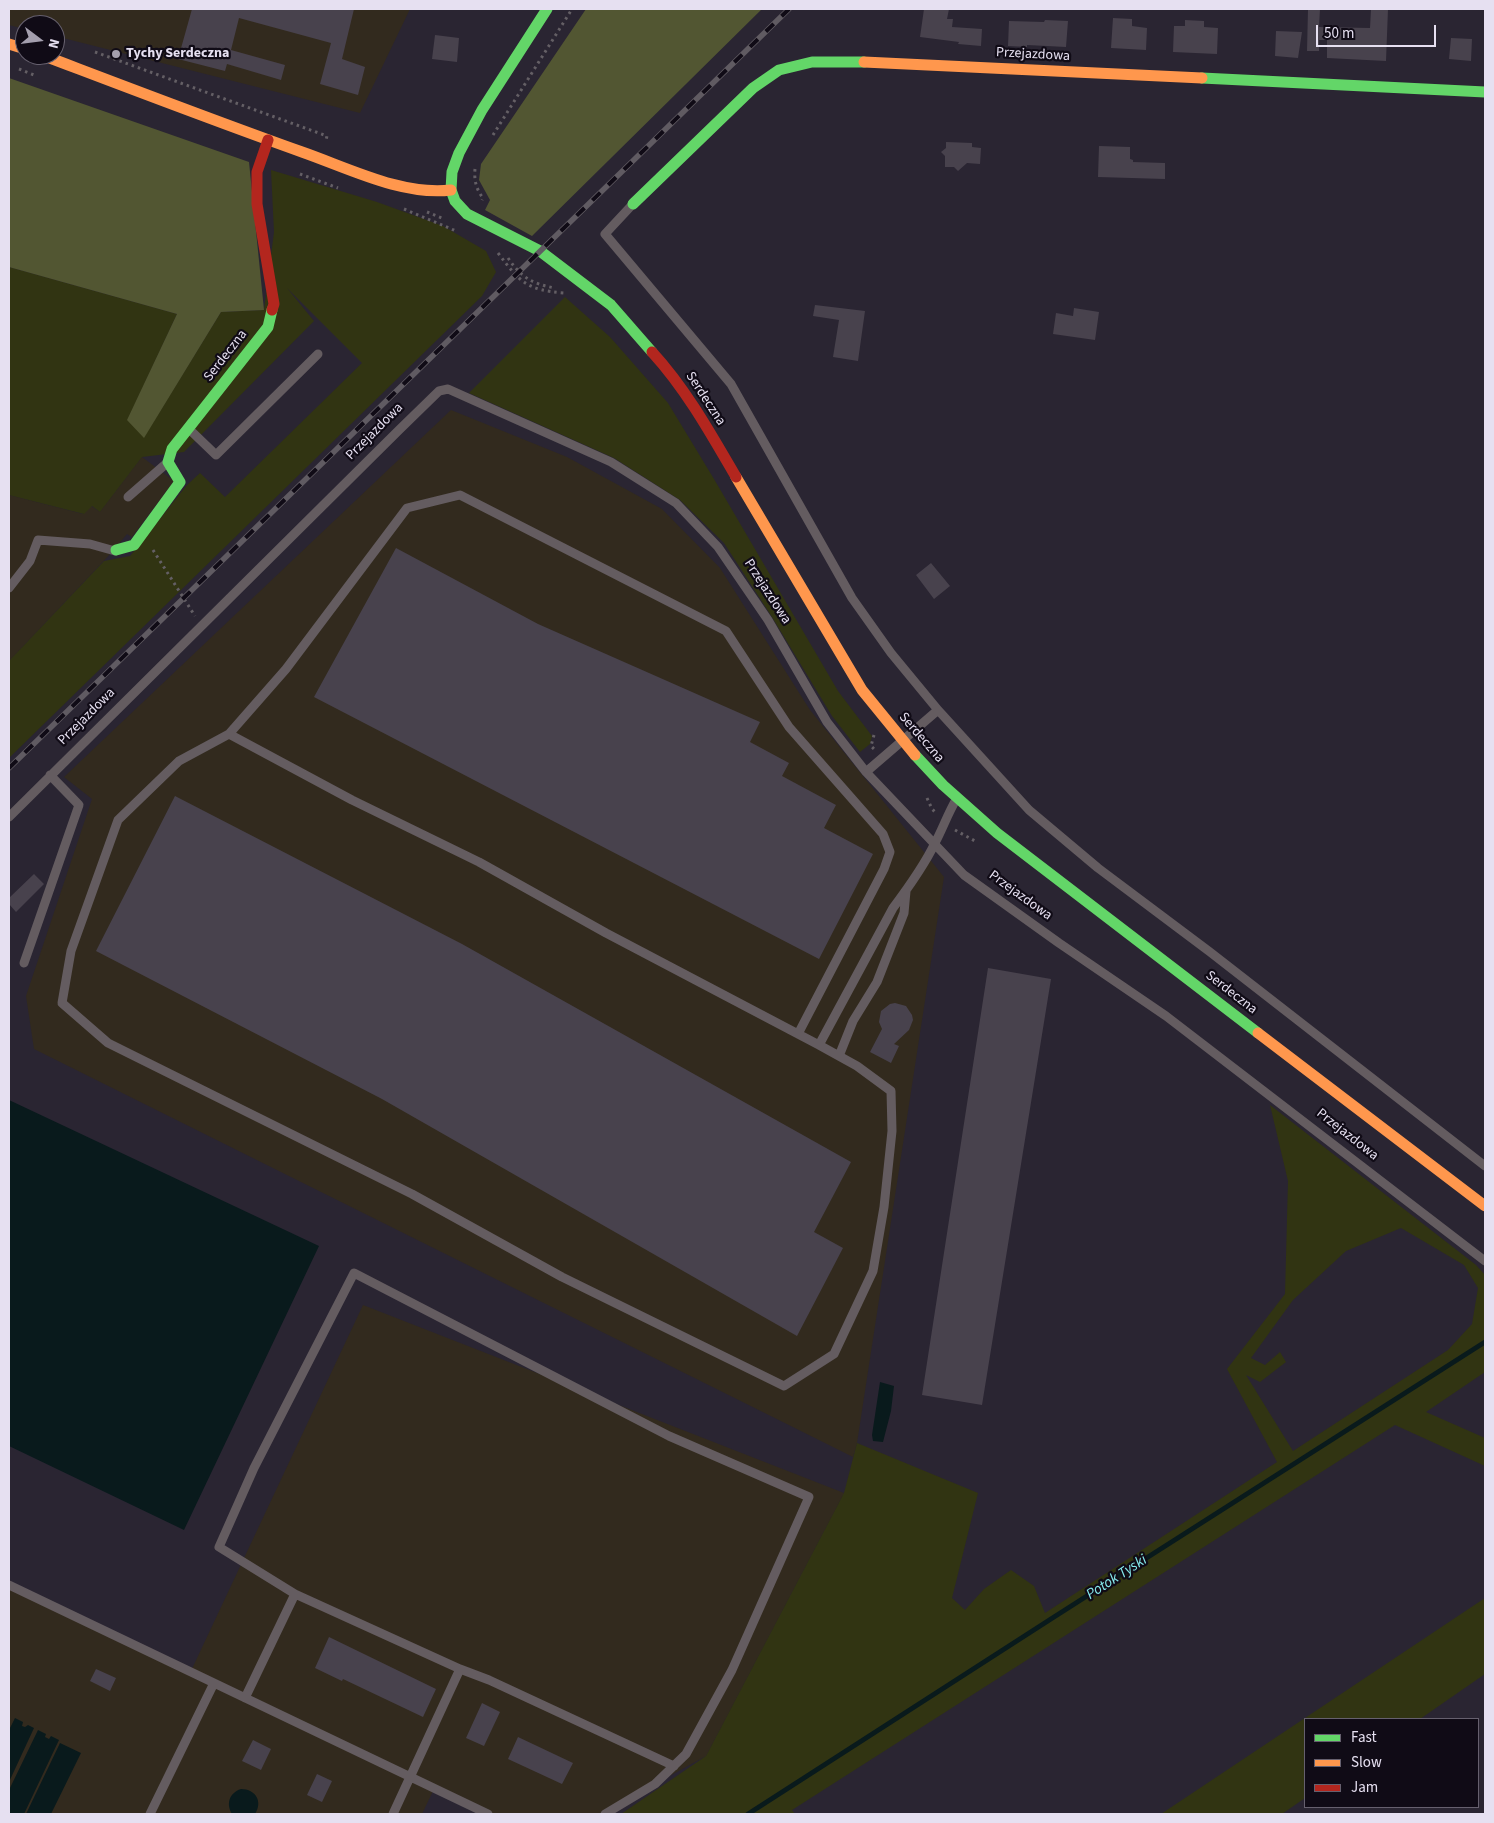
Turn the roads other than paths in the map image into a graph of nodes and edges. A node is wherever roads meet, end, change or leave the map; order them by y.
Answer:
1 (548, 9) edge
2 (65, 64) edge
3 (1485, 92) edge
4 (268, 140) junction
5 (451, 190) junction
6 (633, 204) joint
7 (318, 354) dead end
8 (188, 429) junction
9 (168, 462) junction
10 (128, 497) dead end
11 (116, 550) joint
12 (9, 588) edge
13 (938, 710) junction
14 (229, 734) junction
15 (902, 740) junction
16 (866, 772) junction
17 (50, 775) junction
18 (957, 798) junction
19 (9, 817) edge
20 (935, 844) junction
21 (906, 891) junction
22 (24, 963) dead end
23 (798, 1034) junction
24 (819, 1046) junction
25 (839, 1056) junction
26 (1485, 1166) edge
27 (1485, 1206) edge
28 (1485, 1261) edge
29 (9, 1585) edge
30 (296, 1594) junction
31 (460, 1669) junction
32 (214, 1683) junction
33 (244, 1698) junction
34 (674, 1766) junction
35 (411, 1778) junction
36 (153, 1814) edge
37 (393, 1814) edge
38 (488, 1814) edge
39 (605, 1814) edge

1 - 5 street
2 - 4 street
3 - 6 street, Przejazdowa
4 - 5 street
4 - 8 street, Serdeczna
5 - 15 street, Serdeczna
6 - 13 lane
7 - 8 lane
8 - 9 street, Serdeczna
9 - 10 lane
9 - 11 street
11 - 12 lane
13 - 15 lane
13 - 26 lane
14 - 23 lane
14 - 23 lane
14 - 25 lane
15 - 16 lane
15 - 18 street, Serdeczna
16 - 17 lane, Przejazdowa
16 - 20 lane, Przejazdowa
17 - 19 lane, Przejazdowa
17 - 22 lane
18 - 20 lane
18 - 27 street, Serdeczna
20 - 21 lane
20 - 28 lane, Przejazdowa
21 - 24 lane
21 - 25 lane
23 - 24 lane
24 - 25 lane
29 - 32 lane
30 - 31 lane
30 - 33 lane
30 - 34 lane
31 - 34 lane
31 - 35 lane
32 - 33 lane
32 - 36 lane
33 - 35 lane
34 - 39 lane
35 - 37 lane
35 - 38 lane

